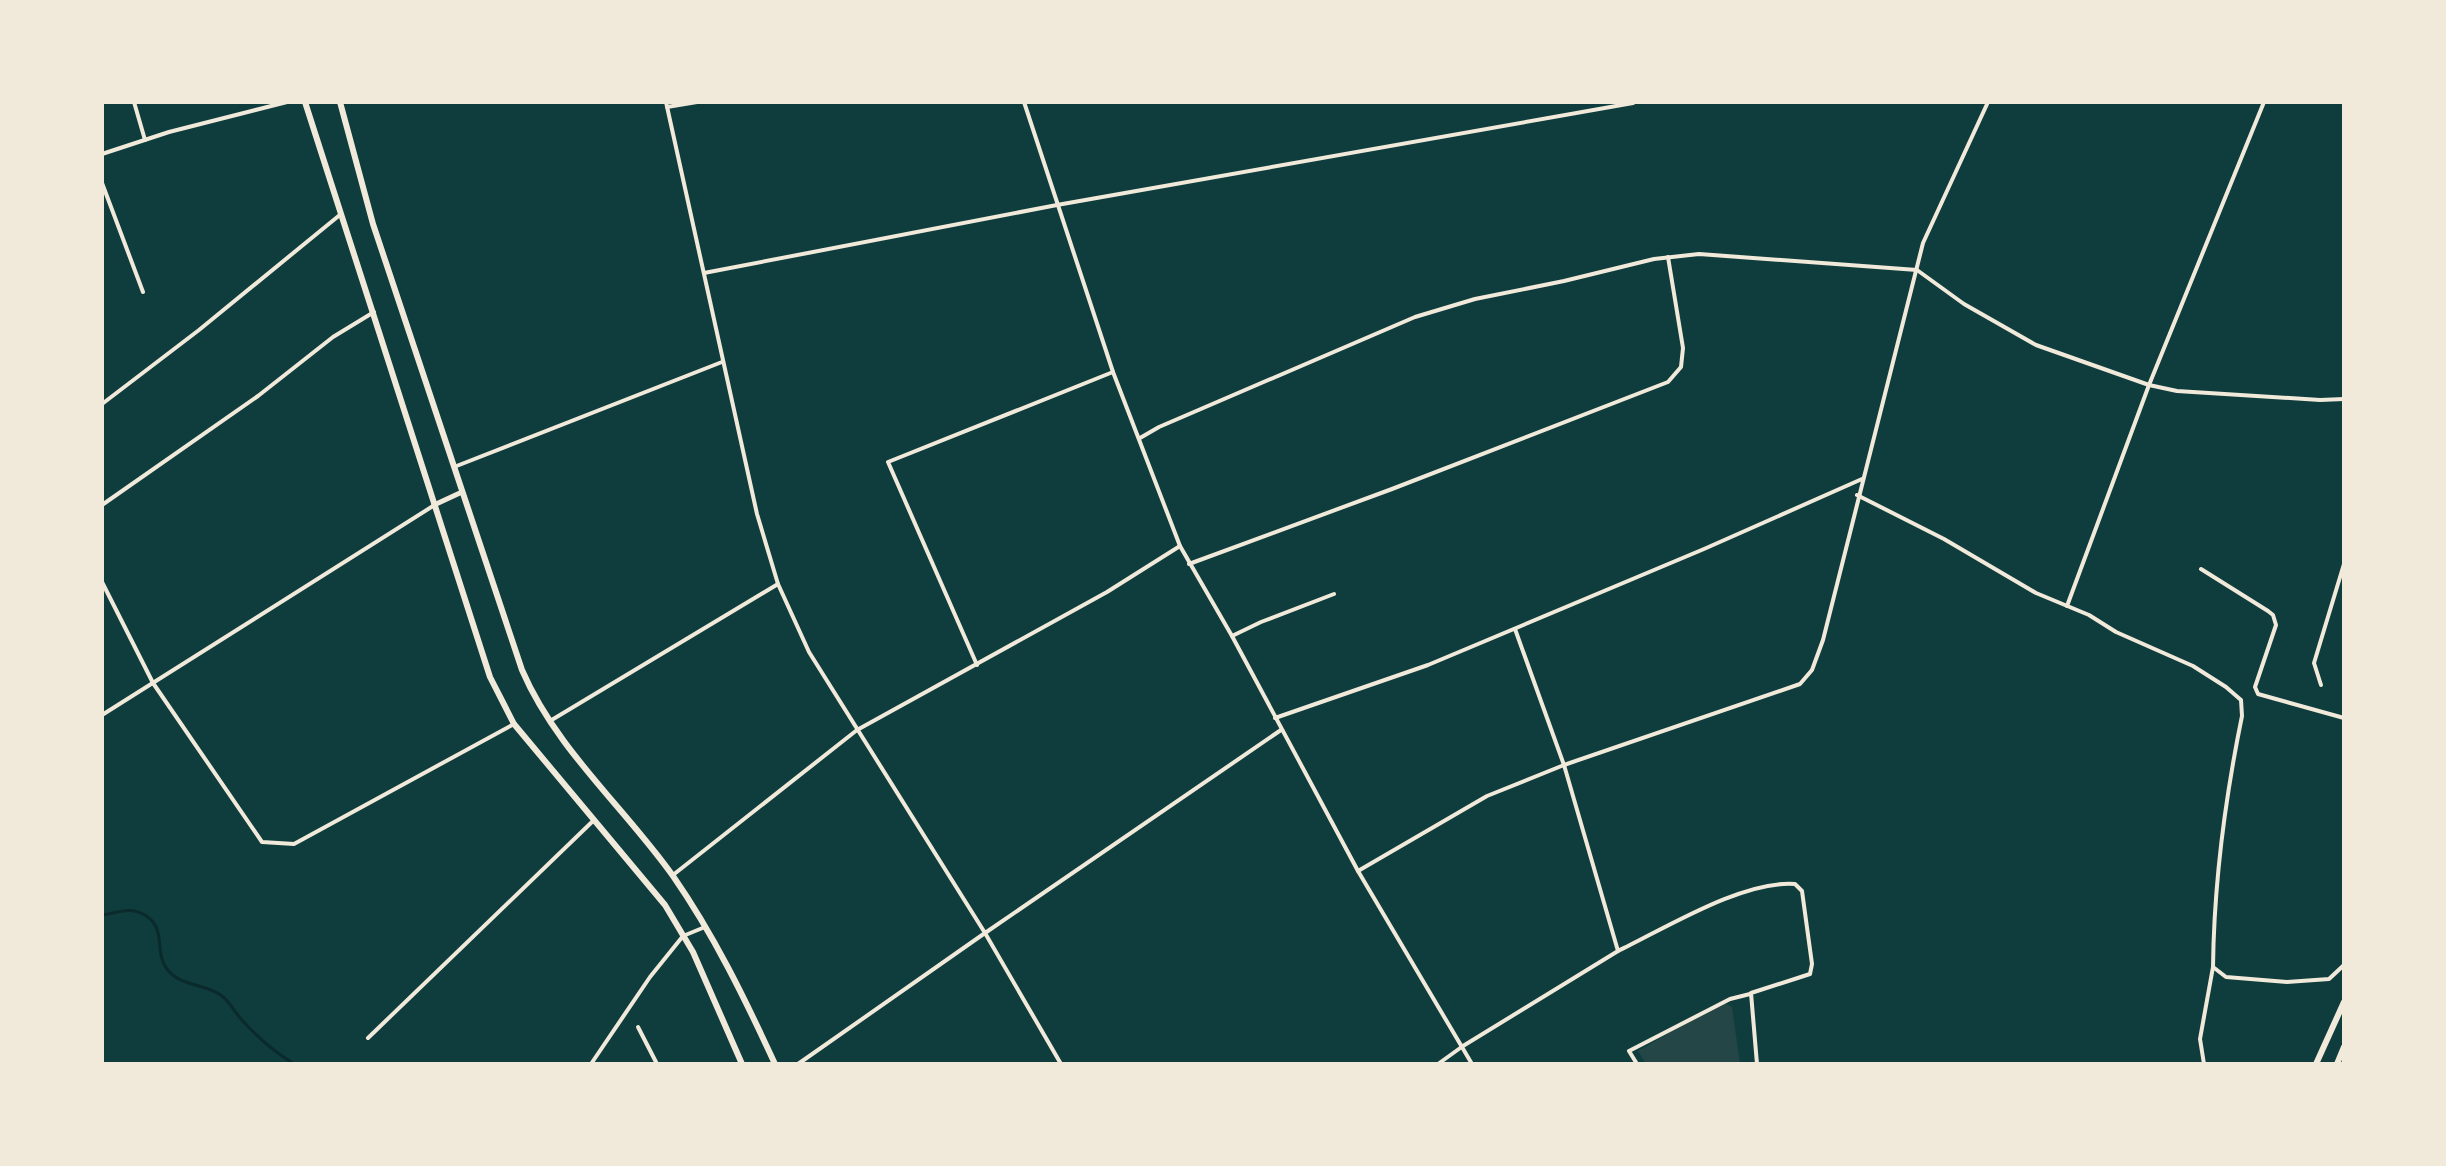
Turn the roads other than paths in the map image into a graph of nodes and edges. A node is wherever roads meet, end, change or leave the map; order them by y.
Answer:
1 (134, 102) edge
2 (287, 102) edge
3 (305, 102) edge
4 (340, 102) edge
5 (697, 102) edge
6 (1024, 102) edge
7 (1988, 102) edge
8 (2264, 102) edge
9 (1633, 103) edge
10 (666, 104) edge
11 (145, 140) junction
12 (102, 154) edge
13 (102, 183) edge
14 (1057, 205) junction
15 (341, 214) junction
16 (1668, 257) junction
17 (1917, 270) junction
18 (704, 273) junction
19 (143, 292) dead end
20 (374, 312) junction
21 (722, 362) junction
22 (1113, 372) junction
23 (2149, 385) junction
24 (2344, 399) edge
25 (102, 404) edge
26 (1140, 438) junction
27 (454, 467) junction
28 (1862, 479) junction
29 (462, 492) junction
30 (1857, 495) junction
31 (102, 505) edge
32 (433, 506) junction
33 (1180, 546) junction
34 (1189, 564) junction
35 (2344, 564) edge
36 (2201, 569) dead end
37 (102, 582) edge
38 (778, 584) junction
39 (1334, 594) dead end
40 (2067, 606) junction
41 (1515, 629) junction
42 (1232, 636) junction
43 (977, 665) junction
44 (153, 683) junction
45 (2321, 685) dead end
46 (102, 715) edge
47 (1275, 718) junction
48 (2344, 718) edge
49 (549, 721) junction
50 (514, 724) junction
51 (857, 730) junction
52 (1281, 730) junction
53 (1564, 765) junction
54 (594, 820) junction
55 (1358, 871) junction
56 (672, 875) junction
57 (705, 927) junction
58 (985, 933) junction
59 (683, 936) junction
60 (1618, 951) junction
61 (2344, 965) edge
62 (2213, 967) junction
63 (1751, 993) junction
64 (2344, 1002) edge
65 (638, 1027) dead end
66 (368, 1038) dead end
67 (1463, 1046) junction
68 (2344, 1047) edge
69 (591, 1064) edge
70 (657, 1064) edge
71 (742, 1064) edge
72 (775, 1064) edge
73 (798, 1064) edge
74 (1061, 1064) edge
75 (1438, 1064) edge
76 (1472, 1064) edge
77 (1637, 1064) edge
78 (1757, 1064) edge
79 (2204, 1064) edge
80 (2316, 1064) edge
81 (2337, 1064) edge

1 - 11 street
2 - 11 street
3 - 15 main road
4 - 27 main road
5 - 10 street
6 - 14 street
7 - 17 street
8 - 23 street
9 - 14 street
10 - 18 street
11 - 12 street
13 - 19 street
14 - 18 street
14 - 22 street
15 - 20 main road
15 - 25 street
16 - 17 street
16 - 26 street
16 - 34 street
17 - 23 street
17 - 28 street
18 - 21 street
20 - 31 street
20 - 32 main road
21 - 27 street
21 - 38 street
22 - 26 street
22 - 43 street
23 - 24 street
23 - 40 street
26 - 33 street
27 - 29 main road
28 - 30 street
28 - 41 street
29 - 32 street
29 - 49 main road
30 - 40 street
30 - 53 street
32 - 44 street
32 - 50 main road
33 - 34 street
33 - 43 street
34 - 42 street
35 - 45 street
36 - 48 street
37 - 44 street
38 - 49 street
38 - 51 street
39 - 42 street
40 - 62 street
41 - 47 street
41 - 53 street
42 - 47 street
43 - 51 street
44 - 46 street
44 - 50 street
47 - 52 street
49 - 56 main road
50 - 54 main road
51 - 56 street
51 - 58 street
52 - 55 street
52 - 58 street
53 - 55 street
53 - 60 street
54 - 59 main road
54 - 66 street
55 - 67 street
56 - 57 main road
57 - 59 street
57 - 72 main road
58 - 73 street
58 - 74 street
59 - 69 street
59 - 71 main road
60 - 63 street
60 - 67 street
61 - 62 street
62 - 79 street
63 - 77 street
63 - 78 street
64 - 80 main road
65 - 70 street
67 - 75 street
67 - 76 street
68 - 81 main road

